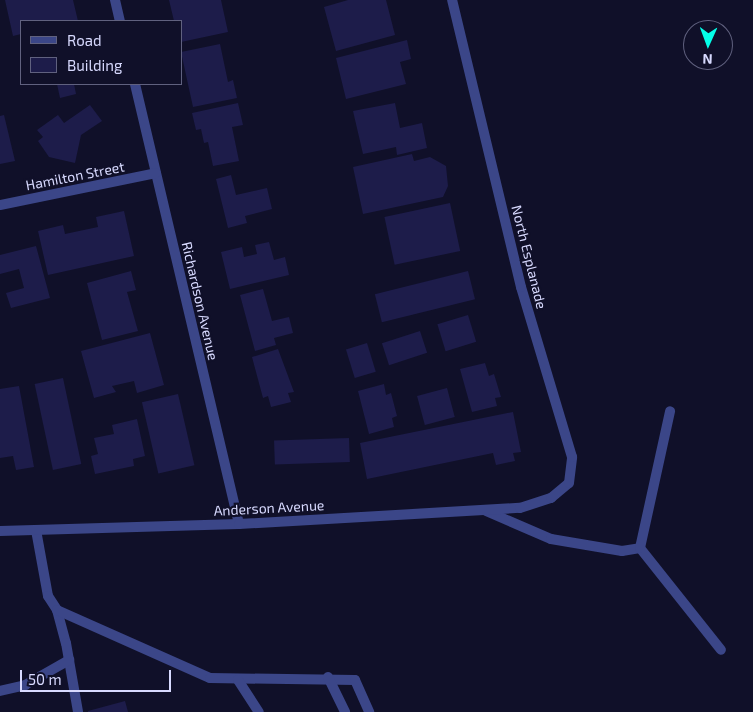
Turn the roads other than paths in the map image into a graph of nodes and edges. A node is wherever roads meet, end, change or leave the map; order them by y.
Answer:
1 (115, 0) edge
2 (452, 0) edge
3 (120, 20) edge
4 (135, 85) edge
5 (156, 174) junction
6 (0, 205) edge
7 (670, 411) dead end
8 (539, 504) joint
9 (486, 510) junction
10 (239, 524) junction
11 (36, 530) junction
12 (0, 531) edge
13 (640, 548) junction
14 (57, 610) junction
15 (721, 650) dead end
16 (69, 660) junction
17 (328, 677) junction
18 (238, 680) junction
19 (0, 691) edge
20 (78, 712) edge
21 (259, 712) edge
22 (345, 712) edge
23 (369, 712) edge

1 - 3 street
2 - 8 street, North Esplanade
4 - 5 street, Richardson Avenue
5 - 6 street, Hamilton Street
5 - 10 street, Richardson Avenue
7 - 13 street
8 - 9 street, Anderson Avenue
9 - 10 street, Anderson Avenue
9 - 13 street
10 - 11 street, Anderson Avenue
11 - 12 street, Anderson Avenue
11 - 14 street
13 - 15 street
14 - 16 street
14 - 18 street
16 - 19 street
16 - 20 street
17 - 18 street
17 - 22 street
17 - 23 street
18 - 21 street

